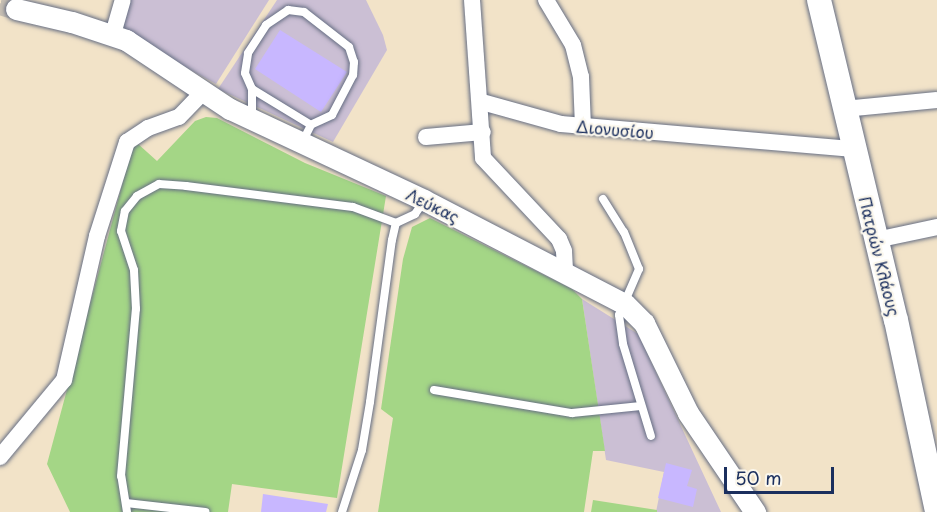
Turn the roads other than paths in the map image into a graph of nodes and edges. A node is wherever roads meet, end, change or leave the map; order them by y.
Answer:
1 (123, 0) edge
2 (472, 0) edge
3 (546, 0) edge
4 (819, 0) edge
5 (16, 9) tunnel mouth
6 (113, 34) junction
7 (252, 89) junction
8 (203, 93) junction
9 (937, 100) edge
10 (482, 102) junction
11 (844, 109) junction
12 (252, 121) junction
13 (583, 126) junction
14 (483, 132) junction
15 (306, 135) junction
16 (426, 137) dead end
17 (854, 149) junction
18 (603, 199) dead end
19 (424, 200) junction
20 (396, 224) junction
21 (937, 227) edge
22 (876, 240) junction
23 (565, 270) junction
24 (625, 304) junction
25 (434, 390) dead end
26 (641, 406) junction
27 (651, 436) dead end
28 (0, 457) edge
29 (932, 459) edge
30 (126, 508) edge
31 (205, 512) edge
32 (342, 512) edge
33 (755, 512) edge
34 (937, 512) edge

1 - 6 street
2 - 10 street
3 - 13 street
4 - 11 main road, Πατρών Κλάους
5 - 6 street, Λεύκας
6 - 8 street, Λεύκας
7 - 12 lane
7 - 15 lane
7 - 15 lane
8 - 12 street, Λεύκας
8 - 28 street
9 - 11 street
10 - 13 street, Διονυσίου
10 - 14 street
11 - 17 main road, Πατρών Κλάους
12 - 15 street, Λεύκας
13 - 17 street, Διονυσίου
14 - 16 street
14 - 23 street
15 - 19 street, Λεύκας
17 - 22 main road, Πατρών Κλάους
18 - 24 lane
19 - 20 lane
19 - 23 street, Λεύκας
20 - 30 lane
20 - 32 lane
21 - 22 street
22 - 29 main road, Πατρών Κλάους
23 - 24 street, Λεύκας
24 - 26 lane
24 - 33 street, Λεύκας
25 - 26 lane
26 - 27 lane
29 - 34 main road, Πατρών Κλάους
30 - 31 lane

